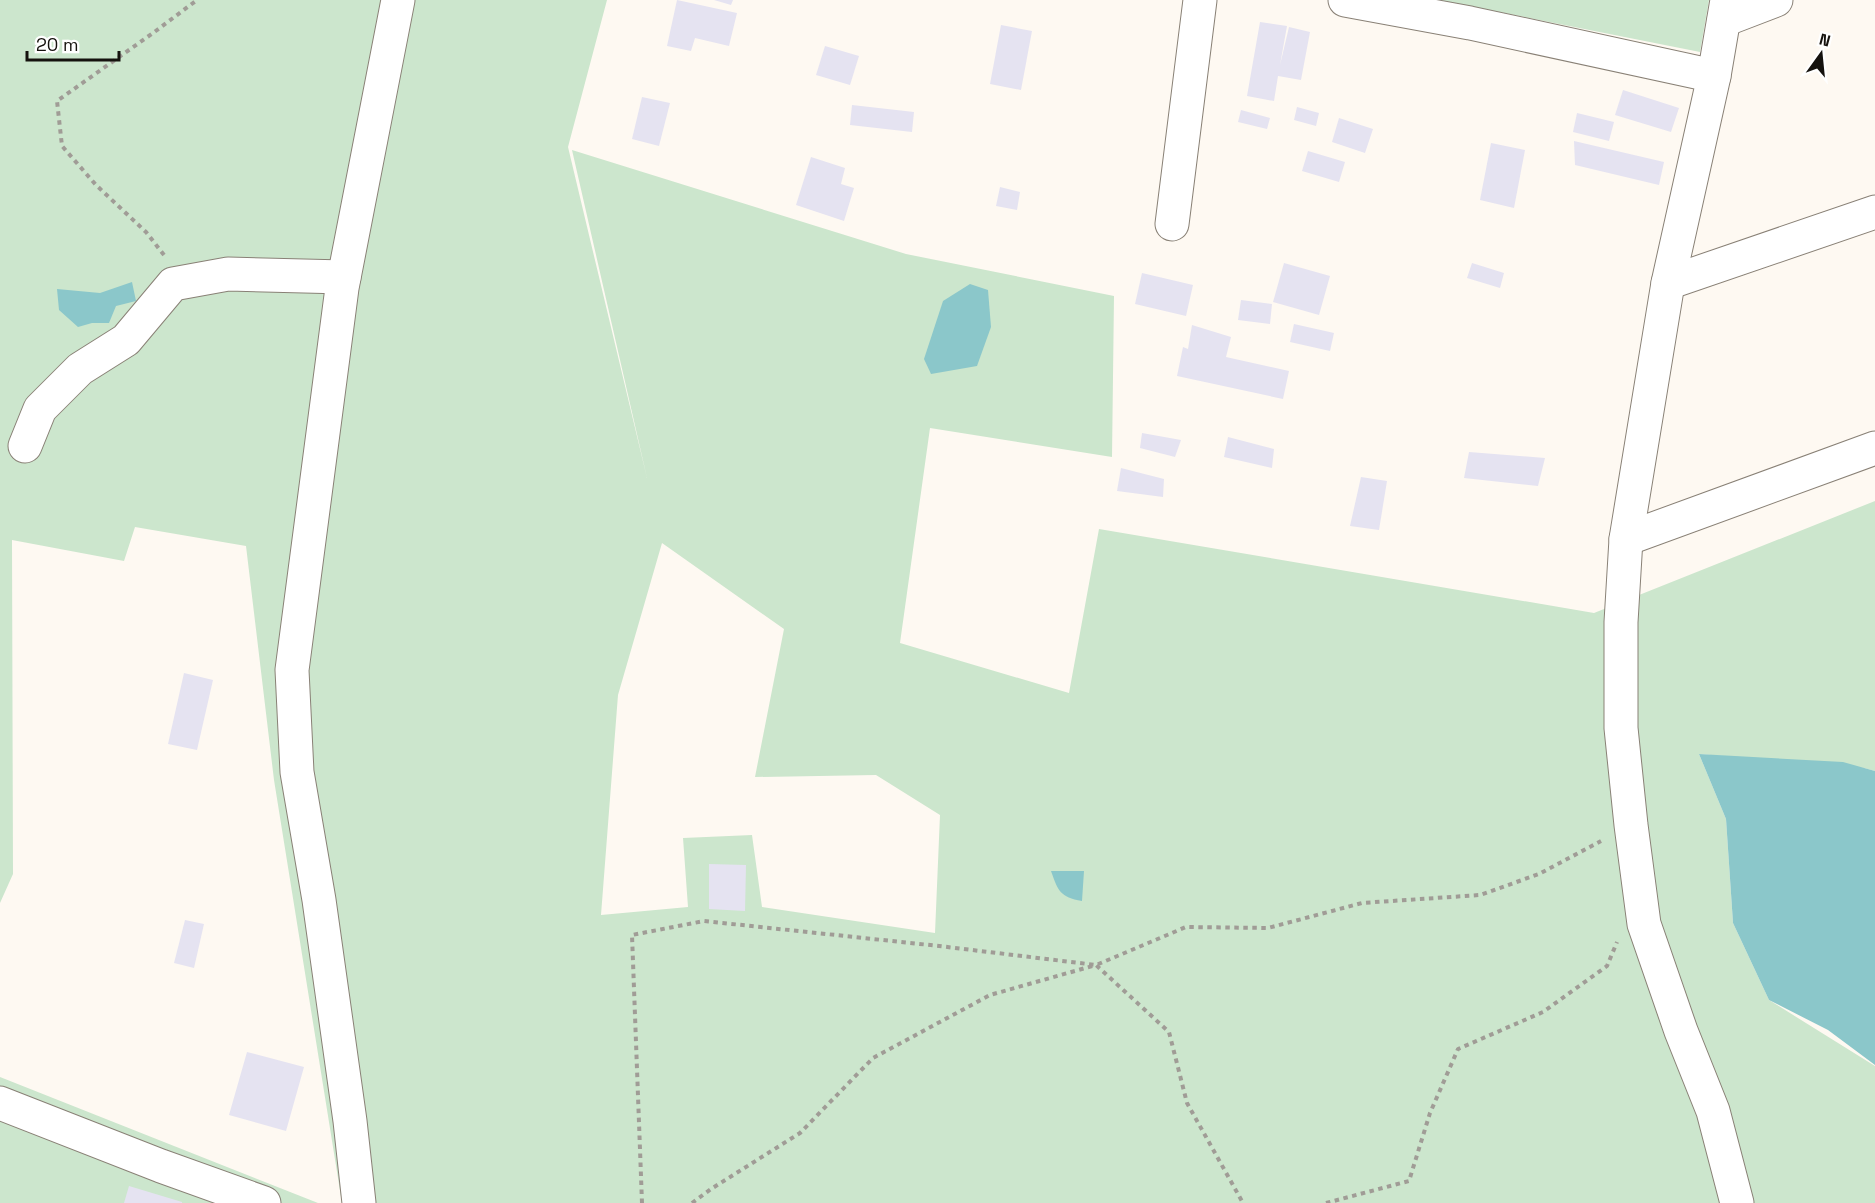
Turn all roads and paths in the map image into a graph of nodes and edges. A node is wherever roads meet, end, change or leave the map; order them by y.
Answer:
1 (196, 0) edge
2 (398, 0) edge
3 (1200, 0) edge
4 (1345, 0) edge
5 (1776, 0) edge
6 (1726, 10) edge
7 (1714, 76) junction
8 (1875, 212) edge
9 (1172, 224) dead end
10 (344, 277) junction
11 (185, 281) junction
12 (1668, 283) junction
13 (25, 446) dead end
14 (1875, 448) edge
15 (1626, 539) junction
16 (1630, 825) junction
17 (1621, 933) dead end
18 (1096, 966) junction
19 (0, 1103) edge
20 (264, 1203) edge
21 (359, 1203) edge
22 (642, 1203) edge
23 (692, 1203) edge
24 (1243, 1203) edge
25 (1326, 1203) edge
26 (1737, 1203) edge

1 - 11 path
2 - 10 street
3 - 9 street
4 - 7 street
5 - 6 street
6 - 7 street
7 - 12 street
8 - 12 street
10 - 11 street
10 - 21 street
11 - 13 street
12 - 15 street
14 - 15 street
15 - 16 street
16 - 18 path
16 - 26 street
17 - 25 path
18 - 22 path
18 - 23 path
18 - 24 path
19 - 20 street

